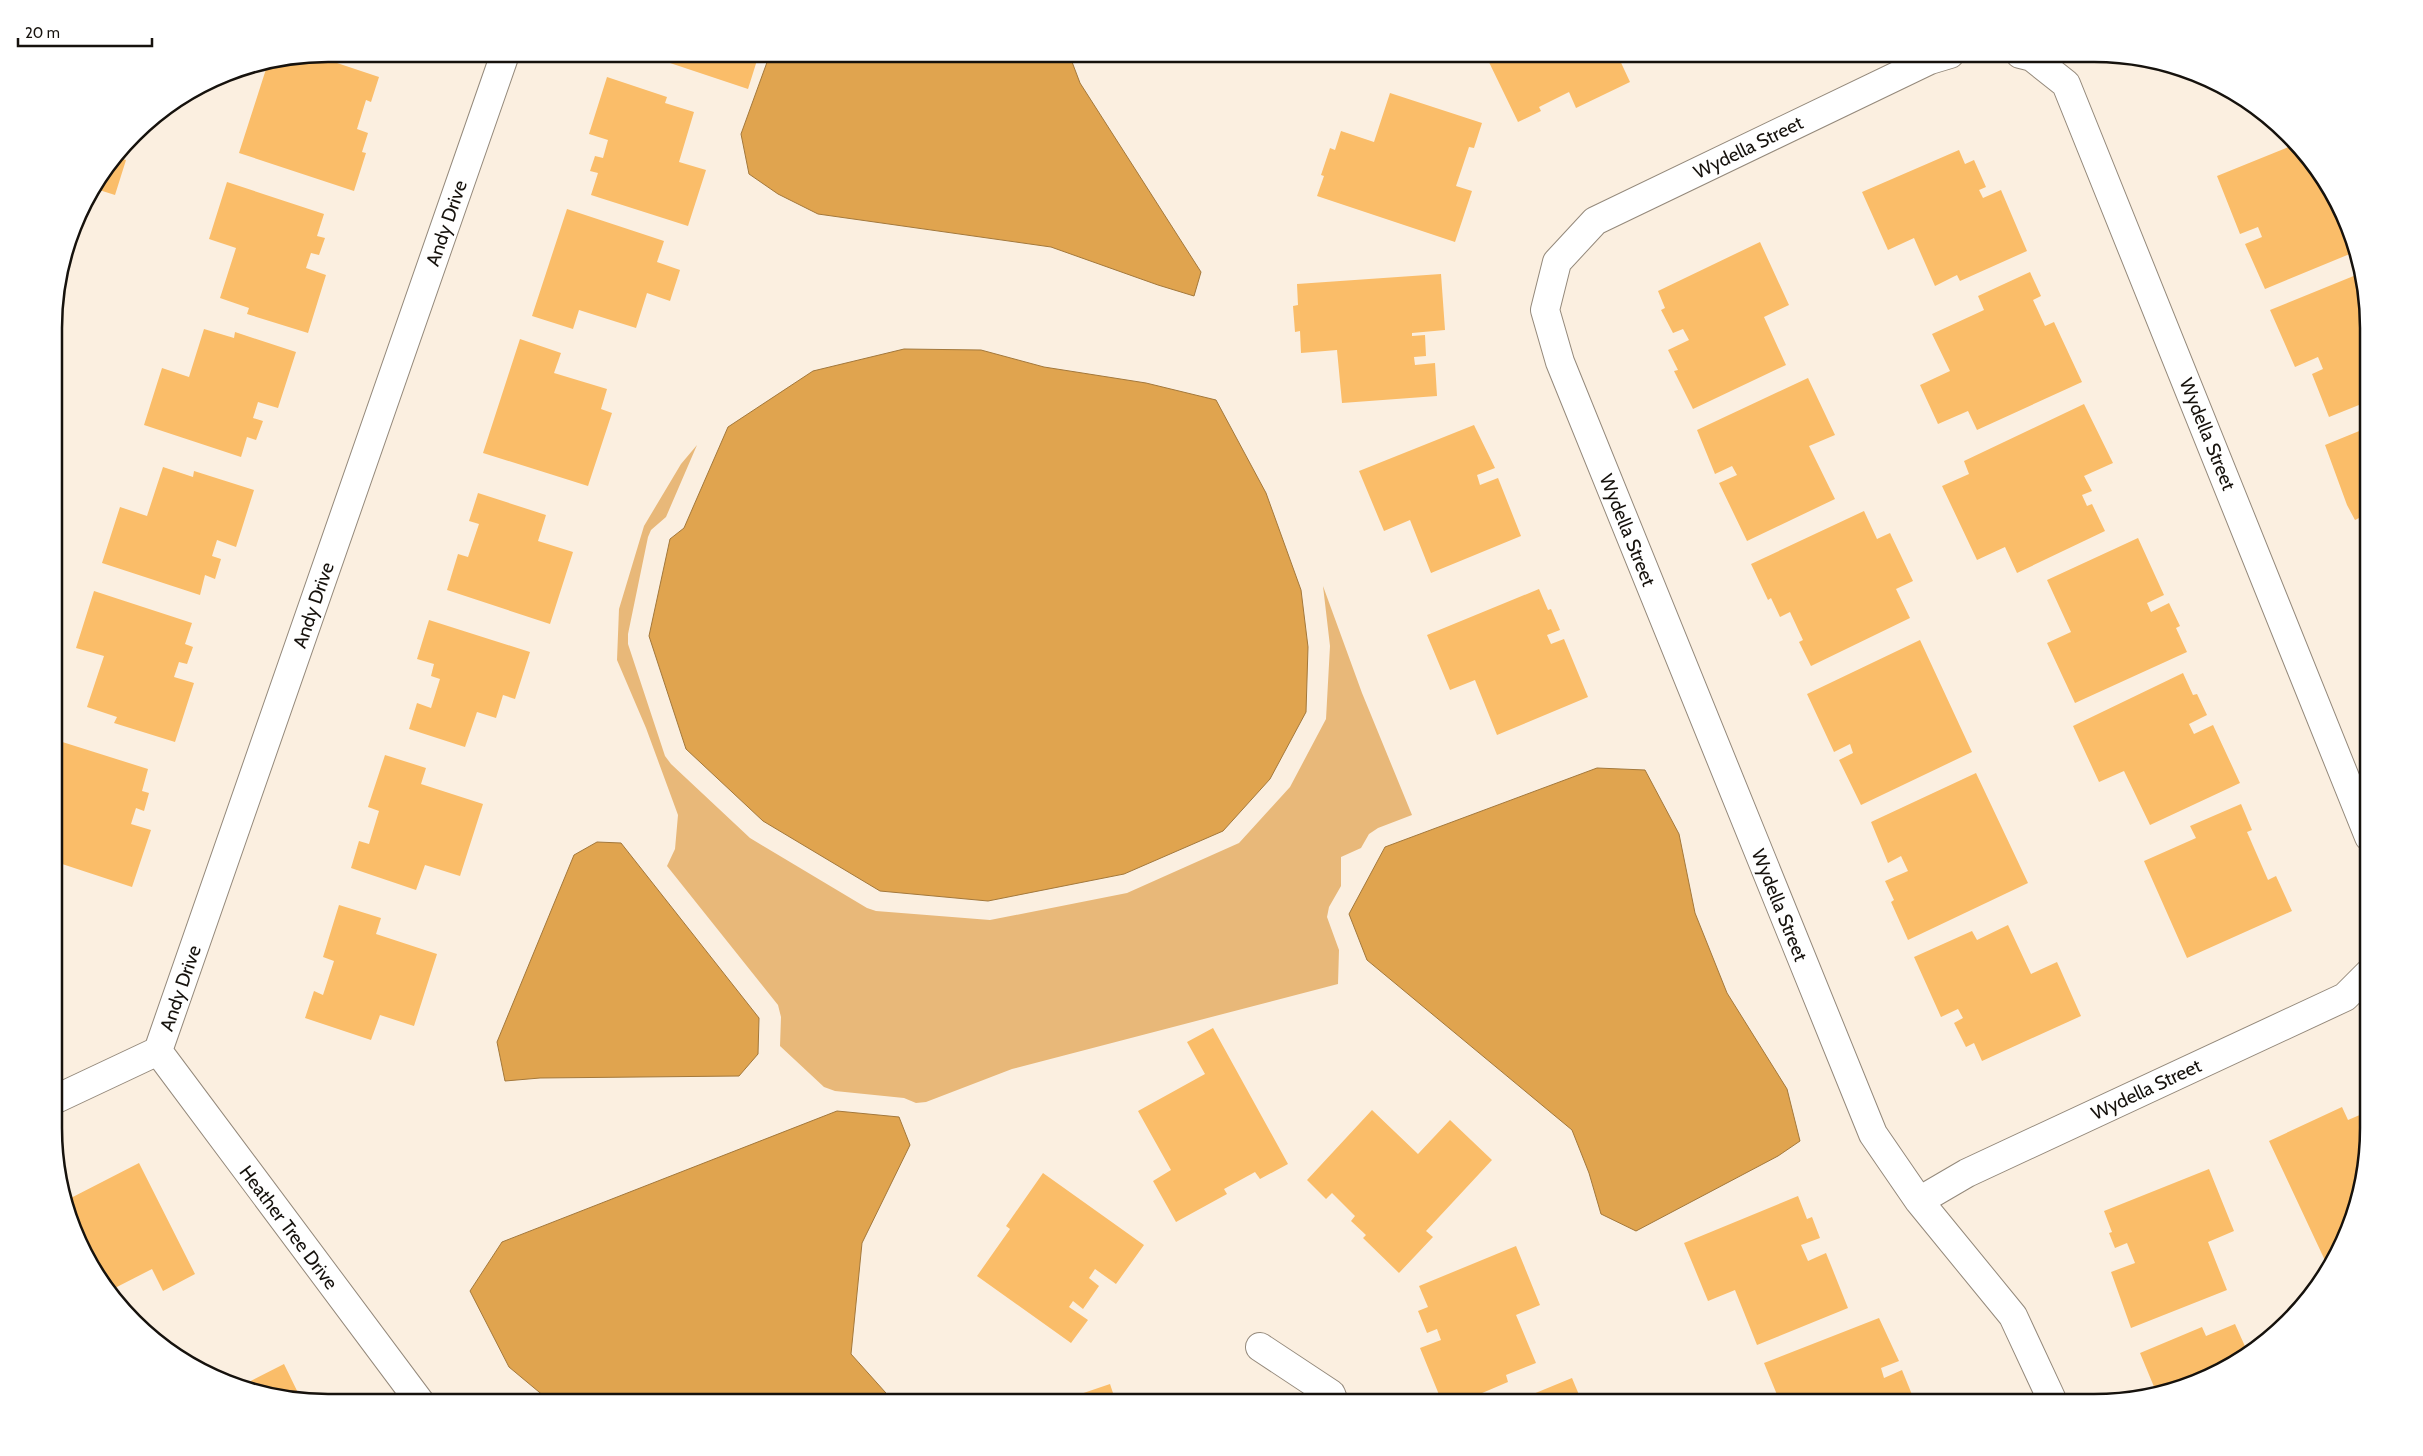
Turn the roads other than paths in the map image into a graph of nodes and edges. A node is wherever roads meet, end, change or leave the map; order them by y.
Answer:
1 (502, 63) edge
2 (1924, 63) edge
3 (2040, 63) edge
4 (2360, 815) edge
5 (2360, 982) edge
6 (158, 1051) junction
7 (63, 1096) edge
8 (1919, 1201) junction
9 (1260, 1346) dead end
10 (414, 1394) edge
11 (1331, 1394) edge
12 (2048, 1394) edge

1 - 6 street, Andy Drive
2 - 8 street, Wydella Street
3 - 4 street, Wydella Street
5 - 8 street, Wydella Street
6 - 7 street, Andy Drive
6 - 10 street, Heather Tree Drive
8 - 12 street, Wydella Street
9 - 11 street

